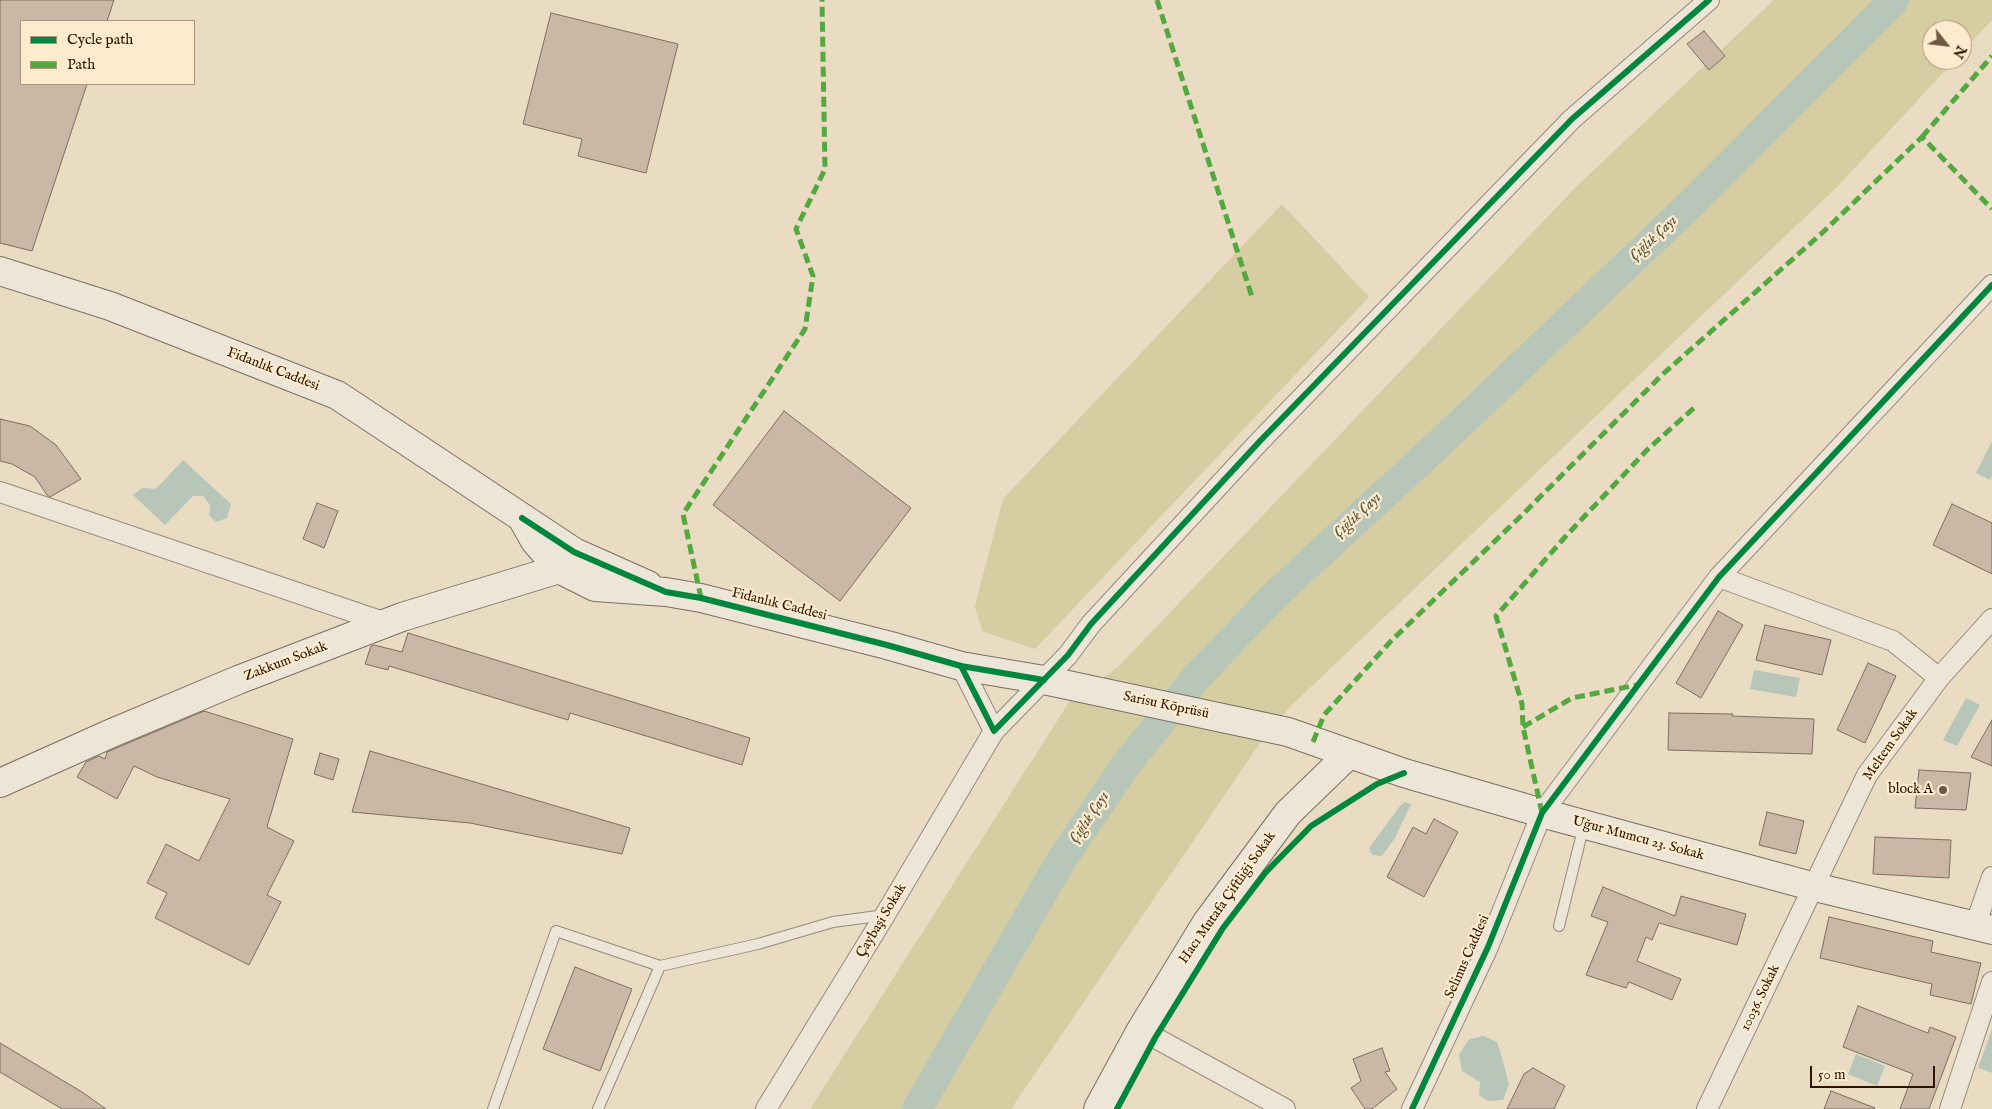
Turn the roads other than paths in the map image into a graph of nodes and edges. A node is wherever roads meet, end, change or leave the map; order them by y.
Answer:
1 (1709, 0) edge
2 (0, 271) edge
3 (1992, 285) edge
4 (0, 492) edge
5 (567, 560) junction
6 (1719, 577) junction
7 (1992, 619) edge
8 (386, 623) junction
9 (961, 666) junction
10 (1940, 678) junction
11 (1044, 680) junction
12 (994, 731) junction
13 (1288, 732) joint
14 (1348, 755) junction
15 (0, 783) edge
16 (1542, 813) junction
17 (1584, 824) junction
18 (1992, 877) edge
19 (1815, 887) junction
20 (885, 916) junction
21 (1559, 926) dead end
22 (1984, 928) edge
23 (660, 966) junction
24 (1992, 982) edge
25 (1141, 1030) junction
26 (493, 1109) edge
27 (598, 1109) edge
28 (766, 1109) edge
29 (1098, 1109) edge
30 (1285, 1109) edge
31 (1412, 1109) edge
32 (1707, 1109) edge
33 (1950, 1109) edge

1 - 11 street, Çaybaşi Sokak
2 - 5 street, Fidanlık Caddesi
3 - 6 street, Selinus Caddesi
4 - 8 street
5 - 8 street, Zakkum Sokak
5 - 9 street, Fidanlık Caddesi
6 - 10 street
6 - 16 street, Selinus Caddesi
7 - 10 street, Meltem Sokak
8 - 15 street, Zakkum Sokak
9 - 11 street, Fidanlık Caddesi
9 - 12 street
10 - 19 street, Meltem Sokak
11 - 12 street, Çaybaşi Sokak
11 - 13 street, Sarisu Kōprüsü
12 - 20 street, Çaybaşi Sokak
13 - 14 street, Uğur Mumcu 23. Sokak
14 - 16 street, Uğur Mumcu 23. Sokak
14 - 25 street, Hacı Mutafa Çiftliği Sokak
16 - 17 street, Uğur Mumcu 23. Sokak
16 - 31 street, Selinus Caddesi
17 - 19 street, Uğur Mumcu 23. Sokak
17 - 21 lane
18 - 22 street
19 - 22 street, Uğur Mumcu 23. Sokak
19 - 32 street, 10036. Sokak
20 - 23 lane
20 - 28 street, Çaybaşi Sokak
23 - 26 lane
23 - 27 lane
24 - 33 street
25 - 29 street, Hacı Mutafa Çiftliği Sokak
25 - 30 street

